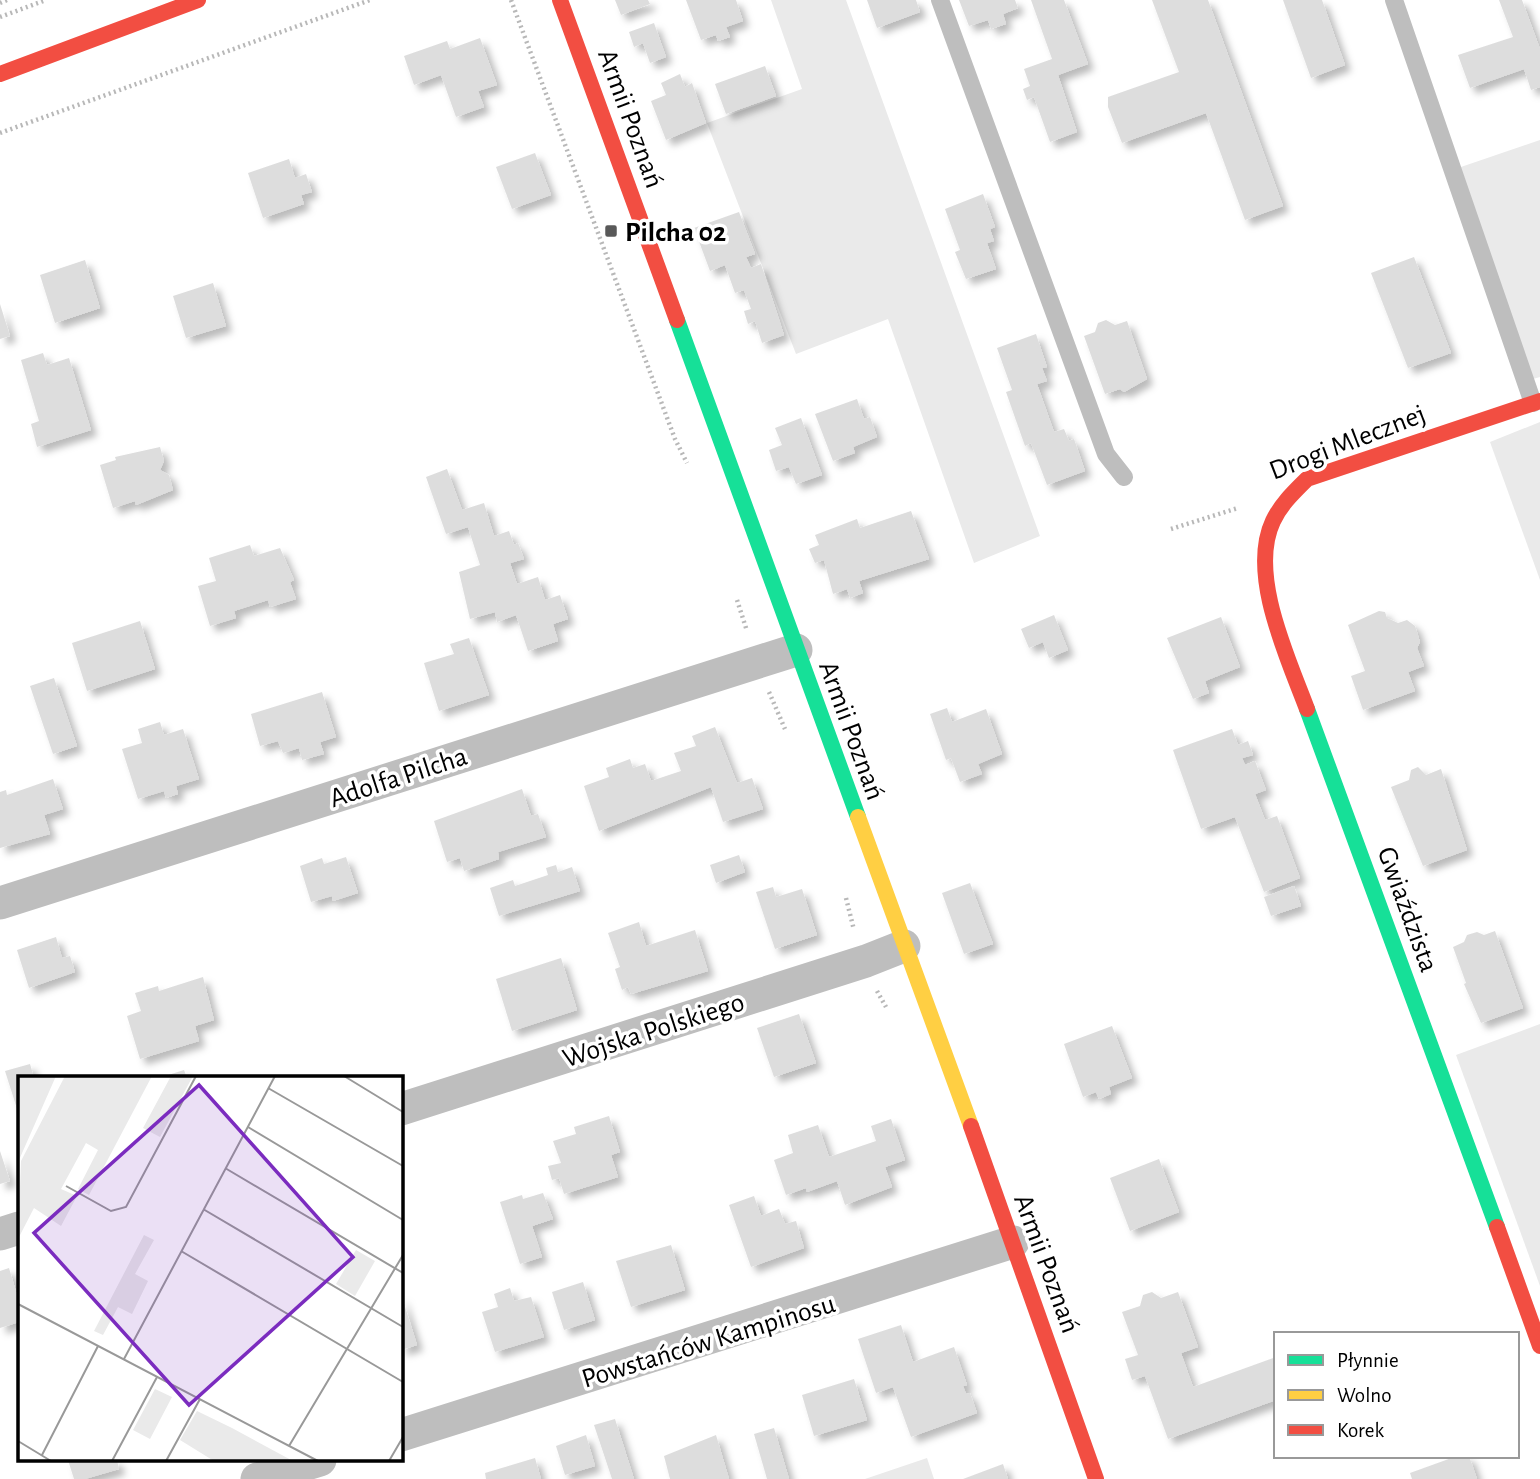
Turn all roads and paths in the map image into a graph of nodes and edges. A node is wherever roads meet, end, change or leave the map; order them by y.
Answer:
1 (7, 0) edge
2 (46, 0) edge
3 (198, 0) edge
4 (370, 0) edge
5 (560, 0) edge
6 (940, 0) edge
7 (1394, 0) edge
8 (0, 3) edge
9 (0, 17) edge
10 (0, 74) edge
11 (0, 133) edge
12 (1537, 402) edge
13 (1124, 477) dead end
14 (1292, 491) junction
15 (1171, 529) dead end
16 (796, 650) junction
17 (0, 903) edge
18 (904, 946) junction
19 (402, 1109) edge
20 (18, 1228) edge
21 (0, 1234) edge
22 (1013, 1242) junction
23 (1540, 1346) edge
24 (402, 1435) edge
25 (313, 1462) edge
26 (257, 1479) edge
27 (1096, 1479) edge

1 - 8 path
2 - 9 path
3 - 10 street
4 - 11 path
5 - 16 street, Armii Poznań
6 - 13 lane
7 - 12 lane
12 - 14 street, Drogi Mlecznej
14 - 15 path, Drogi Mlecznej
14 - 23 street, Gwiaździsta
16 - 17 street, Adolfa Pilcha
16 - 18 street, Armii Poznań
18 - 19 street, Wojska Polskiego
18 - 22 street, Armii Poznań
20 - 21 street
22 - 24 street, Powstańców Kampinosu
22 - 27 street, Armii Poznań
25 - 26 street

